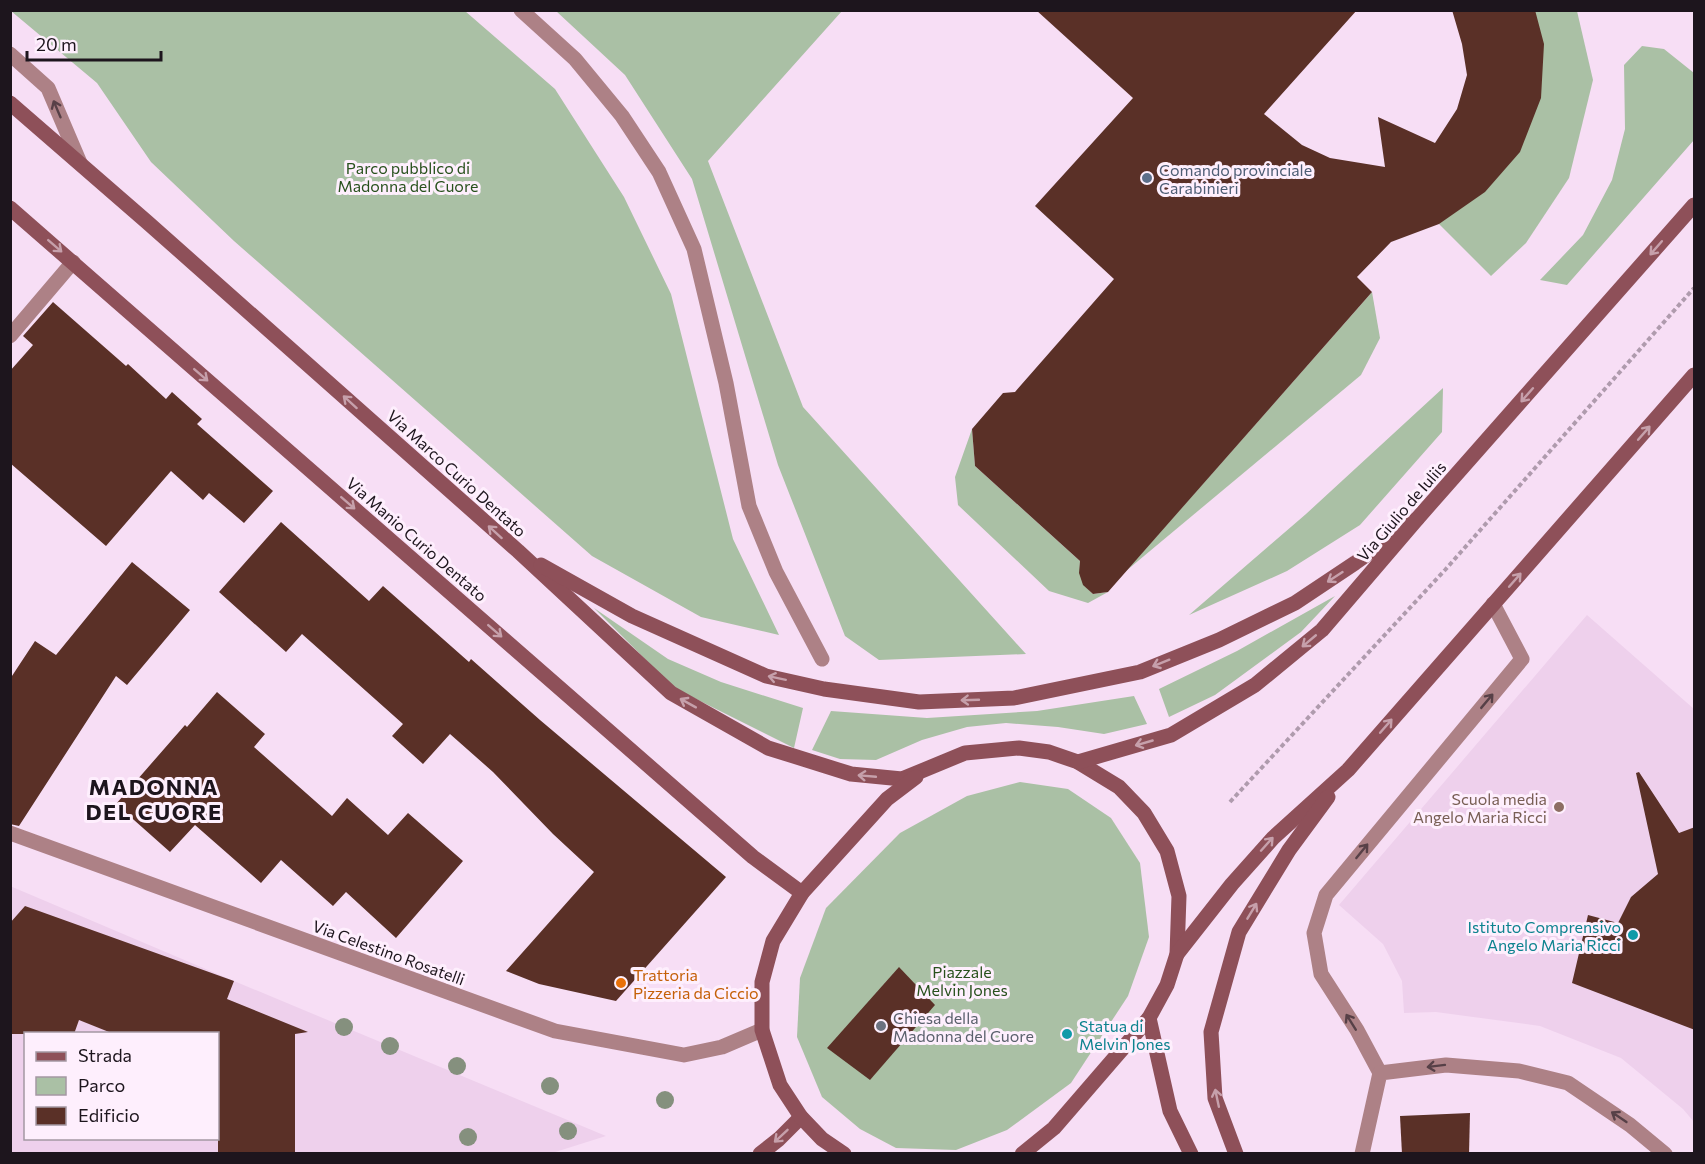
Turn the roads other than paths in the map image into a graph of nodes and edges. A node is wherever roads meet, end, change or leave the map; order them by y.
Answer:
1 (521, 10) edge
2 (10, 54) edge
3 (10, 104) edge
4 (80, 163) junction
5 (1695, 205) edge
6 (10, 208) edge
7 (73, 262) junction
8 (10, 336) edge
9 (1695, 375) edge
10 (1417, 519) junction
11 (518, 551) junction
12 (1493, 604) junction
13 (822, 659) dead end
14 (1078, 762) junction
15 (1348, 770) junction
16 (923, 771) junction
17 (10, 833) edge
18 (802, 893) junction
19 (1176, 954) junction
20 (1149, 1018) junction
21 (762, 1030) junction
22 (1380, 1072) junction
23 (801, 1117) junction
24 (760, 1154) edge
25 (844, 1154) edge
26 (1022, 1154) edge
27 (1191, 1154) edge
28 (1236, 1154) edge
29 (1362, 1154) edge
30 (1665, 1154) edge

1 - 13 street
4 -> 2 street
3 - 4 main road, Via Marco Curio Dentato
11 -> 4 main road, Via Marco Curio Dentato
5 -> 10 main road, Via Giulio de Iuliis
6 -> 7 main road, Via Manio Curio Dentato
7 - 8 street
7 -> 18 main road, Via Manio Curio Dentato
12 -> 9 main road
10 -> 11 main road
10 -> 14 main road, Via Giulio de Iuliis
16 -> 11 main road, Via Marco Curio Dentato
15 -> 12 main road
22 -> 12 street
14 - 16 main road
14 - 19 main road
19 -> 15 main road
28 -> 15 main road
16 - 18 main road
17 - 21 street, Via Celestino Rosatelli
18 - 21 main road
19 - 20 main road
20 - 26 main road
20 - 27 main road
21 - 23 main road
22 - 29 street
30 -> 22 street
23 -> 24 main road
23 - 25 main road

